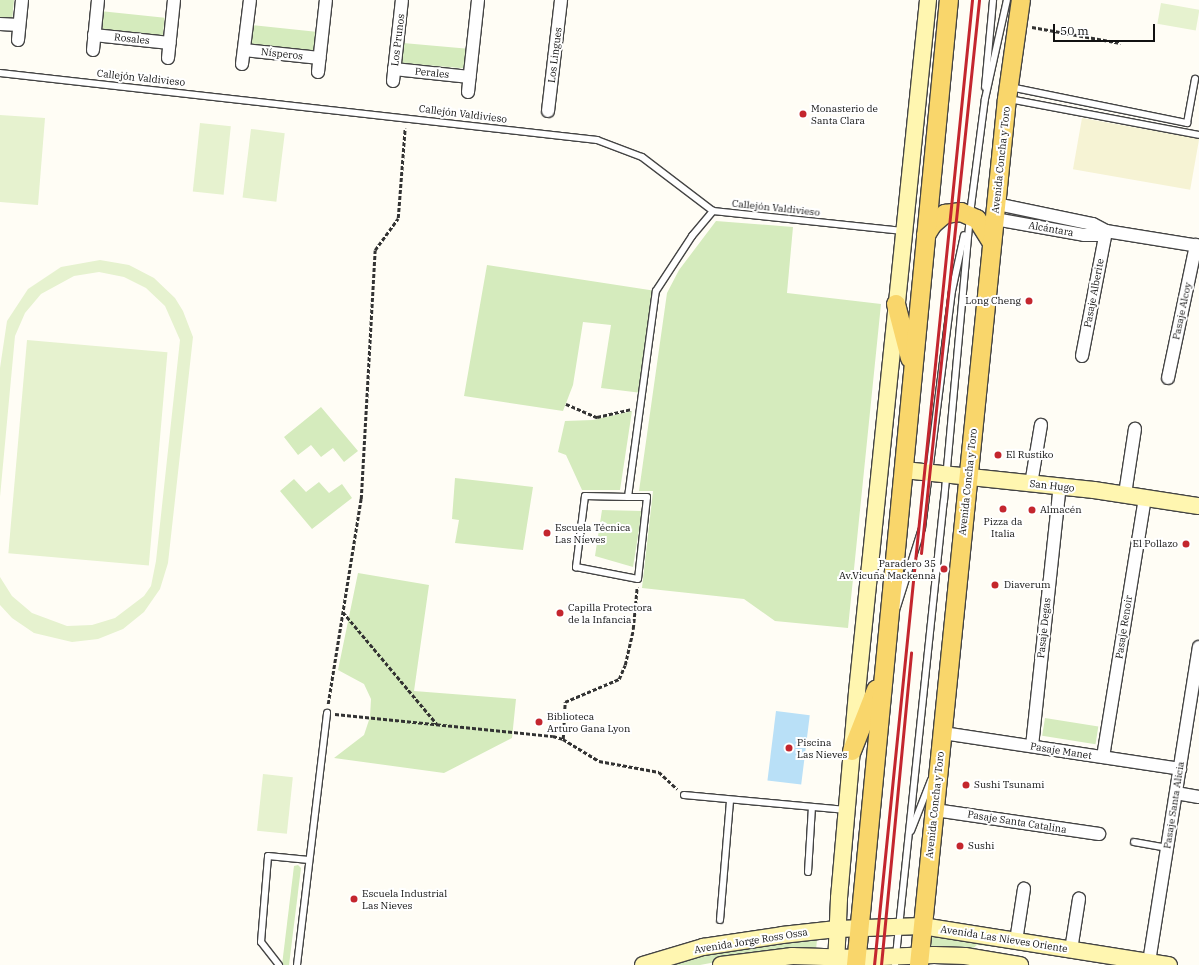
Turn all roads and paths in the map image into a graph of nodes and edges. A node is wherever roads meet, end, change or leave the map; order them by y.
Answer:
1 (22, 0) edge
2 (98, 0) edge
3 (174, 0) edge
4 (250, 0) edge
5 (326, 0) edge
6 (402, 0) edge
7 (478, 0) edge
8 (561, 0) edge
9 (928, 0) edge
10 (949, 0) edge
11 (993, 0) edge
12 (1007, 0) edge
13 (1021, 0) edge
14 (0, 24) edge
15 (1018, 24) junction
16 (19, 25) junction
17 (94, 35) junction
18 (18, 40) dead end
19 (170, 43) junction
20 (1121, 43) dead end
21 (92, 50) dead end
22 (244, 50) junction
23 (168, 58) dead end
24 (320, 58) junction
25 (242, 64) dead end
26 (318, 72) dead end
27 (0, 73) edge
28 (394, 75) joint
29 (470, 77) junction
30 (1195, 79) dead end
31 (468, 92) dead end
32 (1008, 93) junction
33 (985, 99) junction
34 (548, 111) dead end
35 (406, 118) junction
36 (1199, 135) edge
37 (713, 211) junction
38 (996, 212) junction
39 (970, 214) junction
40 (903, 231) junction
41 (1106, 231) junction
42 (926, 235) junction
43 (992, 243) junction
44 (1198, 246) edge
45 (896, 304) junction
46 (1082, 356) dead end
47 (913, 370) junction
48 (1168, 378) dead end
49 (566, 404) dead end
50 (641, 407) junction
51 (1041, 425) dead end
52 (1135, 429) dead end
53 (904, 470) junction
54 (938, 474) junction
55 (969, 477) junction
56 (1031, 484) junction
57 (1060, 486) junction
58 (1125, 494) junction
59 (628, 496) junction
60 (1145, 497) junction
61 (1199, 506) edge
62 (638, 578) junction
63 (343, 611) junction
64 (889, 628) junction
65 (1199, 647) edge
66 (884, 671) junction
67 (327, 713) junction
68 (436, 724) junction
69 (943, 733) junction
70 (563, 739) junction
71 (1032, 746) junction
72 (852, 751) junction
73 (940, 755) junction
74 (1103, 757) junction
75 (1180, 769) junction
76 (1176, 793) junction
77 (684, 795) joint
78 (1199, 797) edge
79 (730, 800) junction
80 (812, 807) junction
81 (846, 810) junction
82 (935, 810) junction
83 (1099, 834) dead end
84 (907, 840) junction
85 (1134, 842) dead end
86 (1167, 848) junction
87 (309, 860) junction
88 (808, 872) dead end
89 (1024, 889) dead end
90 (1079, 899) dead end
91 (720, 920) dead end
92 (922, 926) junction
93 (859, 928) junction
94 (898, 928) junction
95 (837, 929) junction
96 (1022, 942) junction
97 (1071, 950) junction
98 (836, 961) edge
99 (895, 961) edge
100 (919, 961) edge
101 (856, 962) edge
102 (1149, 962) junction
103 (279, 965) edge
104 (297, 965) edge
105 (643, 965) edge
106 (721, 965) edge
107 (1020, 965) edge
108 (1026, 965) edge
109 (1169, 965) edge

1 - 16 street
2 - 17 street
3 - 19 street
4 - 22 street
5 - 24 street
6 - 28 street, Los Prunos
7 - 29 street
8 - 34 street, Los Lingues
9 - 40 street
10 - 42 main road
11 - 33 lane
12 - 33 lane
13 - 15 main road, Avenida Concha y Toro
14 - 16 street
15 - 20 path
15 - 32 main road, Avenida Concha y Toro
16 - 18 street
17 - 19 street, Rosales
17 - 21 street
19 - 23 street
22 - 24 street, Nísperos
22 - 25 street
24 - 26 street
27 - 35 lane, Callejón Valdivieso
28 - 29 street, Perales
29 - 31 street
30 - 32 lane
32 - 36 lane
32 - 38 main road, Avenida Concha y Toro
33 - 39 lane
35 - 37 lane, Callejón Valdivieso
35 - 63 path
37 - 40 lane, Callejón Valdivieso
37 - 50 lane
38 - 41 street, Alcántara
38 - 43 main road, Avenida Concha y Toro
39 - 42 main road
39 - 43 main road
39 - 54 lane
39 - 54 lane
40 - 45 street
41 - 44 street, Alcántara
41 - 46 street, Pasaje Alberite
42 - 47 main road
43 - 55 main road, Avenida Concha y Toro
44 - 48 street, Pasaje Alcoy
45 - 47 main road
45 - 72 street
47 - 53 main road
49 - 50 path
50 - 59 lane
51 - 56 street
52 - 58 street
53 - 54 street, San Hugo
53 - 64 main road
54 - 55 street, San Hugo
54 - 64 lane
54 - 84 lane
55 - 56 street, San Hugo
55 - 69 main road, Avenida Concha y Toro
56 - 57 street, San Hugo
57 - 58 street, San Hugo
57 - 71 street, Pasaje Degas
58 - 60 street, San Hugo
59 - 62 lane
59 - 62 lane
60 - 61 street, San Hugo
60 - 74 street, Pasaje Renoir
62 - 70 path
63 - 67 path
63 - 68 path
64 - 66 main road
65 - 75 street, Pasaje Santa Alicia
66 - 72 main road
66 - 93 main road
67 - 68 path
67 - 87 lane
68 - 70 path
69 - 71 street, Pasaje Manet
69 - 73 main road, Avenida Concha y Toro
70 - 77 path
71 - 74 street, Pasaje Manet
72 - 81 street
73 - 82 main road, Avenida Concha y Toro
73 - 84 lane
74 - 75 street, Pasaje Manet
75 - 76 street, Pasaje Santa Alicia
76 - 78 street
76 - 86 street, Pasaje Santa Alicia
77 - 79 lane
79 - 80 lane
79 - 91 lane
80 - 81 lane
80 - 88 lane
81 - 95 street
82 - 83 street, Pasaje Santa Catalina
82 - 92 main road, Avenida Concha y Toro
84 - 94 lane
85 - 86 lane
86 - 102 street, Pasaje Santa Alicia
87 - 103 lane
87 - 104 lane
89 - 96 street
90 - 97 street
92 - 94 street, Avenida Las Nieves Oriente
92 - 96 street, Avenida Las Nieves Oriente
92 - 100 main road, Avenida Concha y Toro
93 - 94 street, Avenida Las Nieves Oriente
93 - 95 street, Avenida Las Nieves Oriente
93 - 101 main road
94 - 99 lane
95 - 98 street
95 - 105 street, Avenida Jorge Ross Ossa
96 - 97 street, Avenida Las Nieves Oriente
96 - 108 street
97 - 102 street, Avenida Las Nieves Oriente
98 - 101 street, Avenida Jorge Ross Ossa
98 - 106 street, Avenida Jorge Ross Ossa
99 - 100 street
99 - 101 street
100 - 107 street
102 - 109 street, Avenida Las Nieves Oriente

